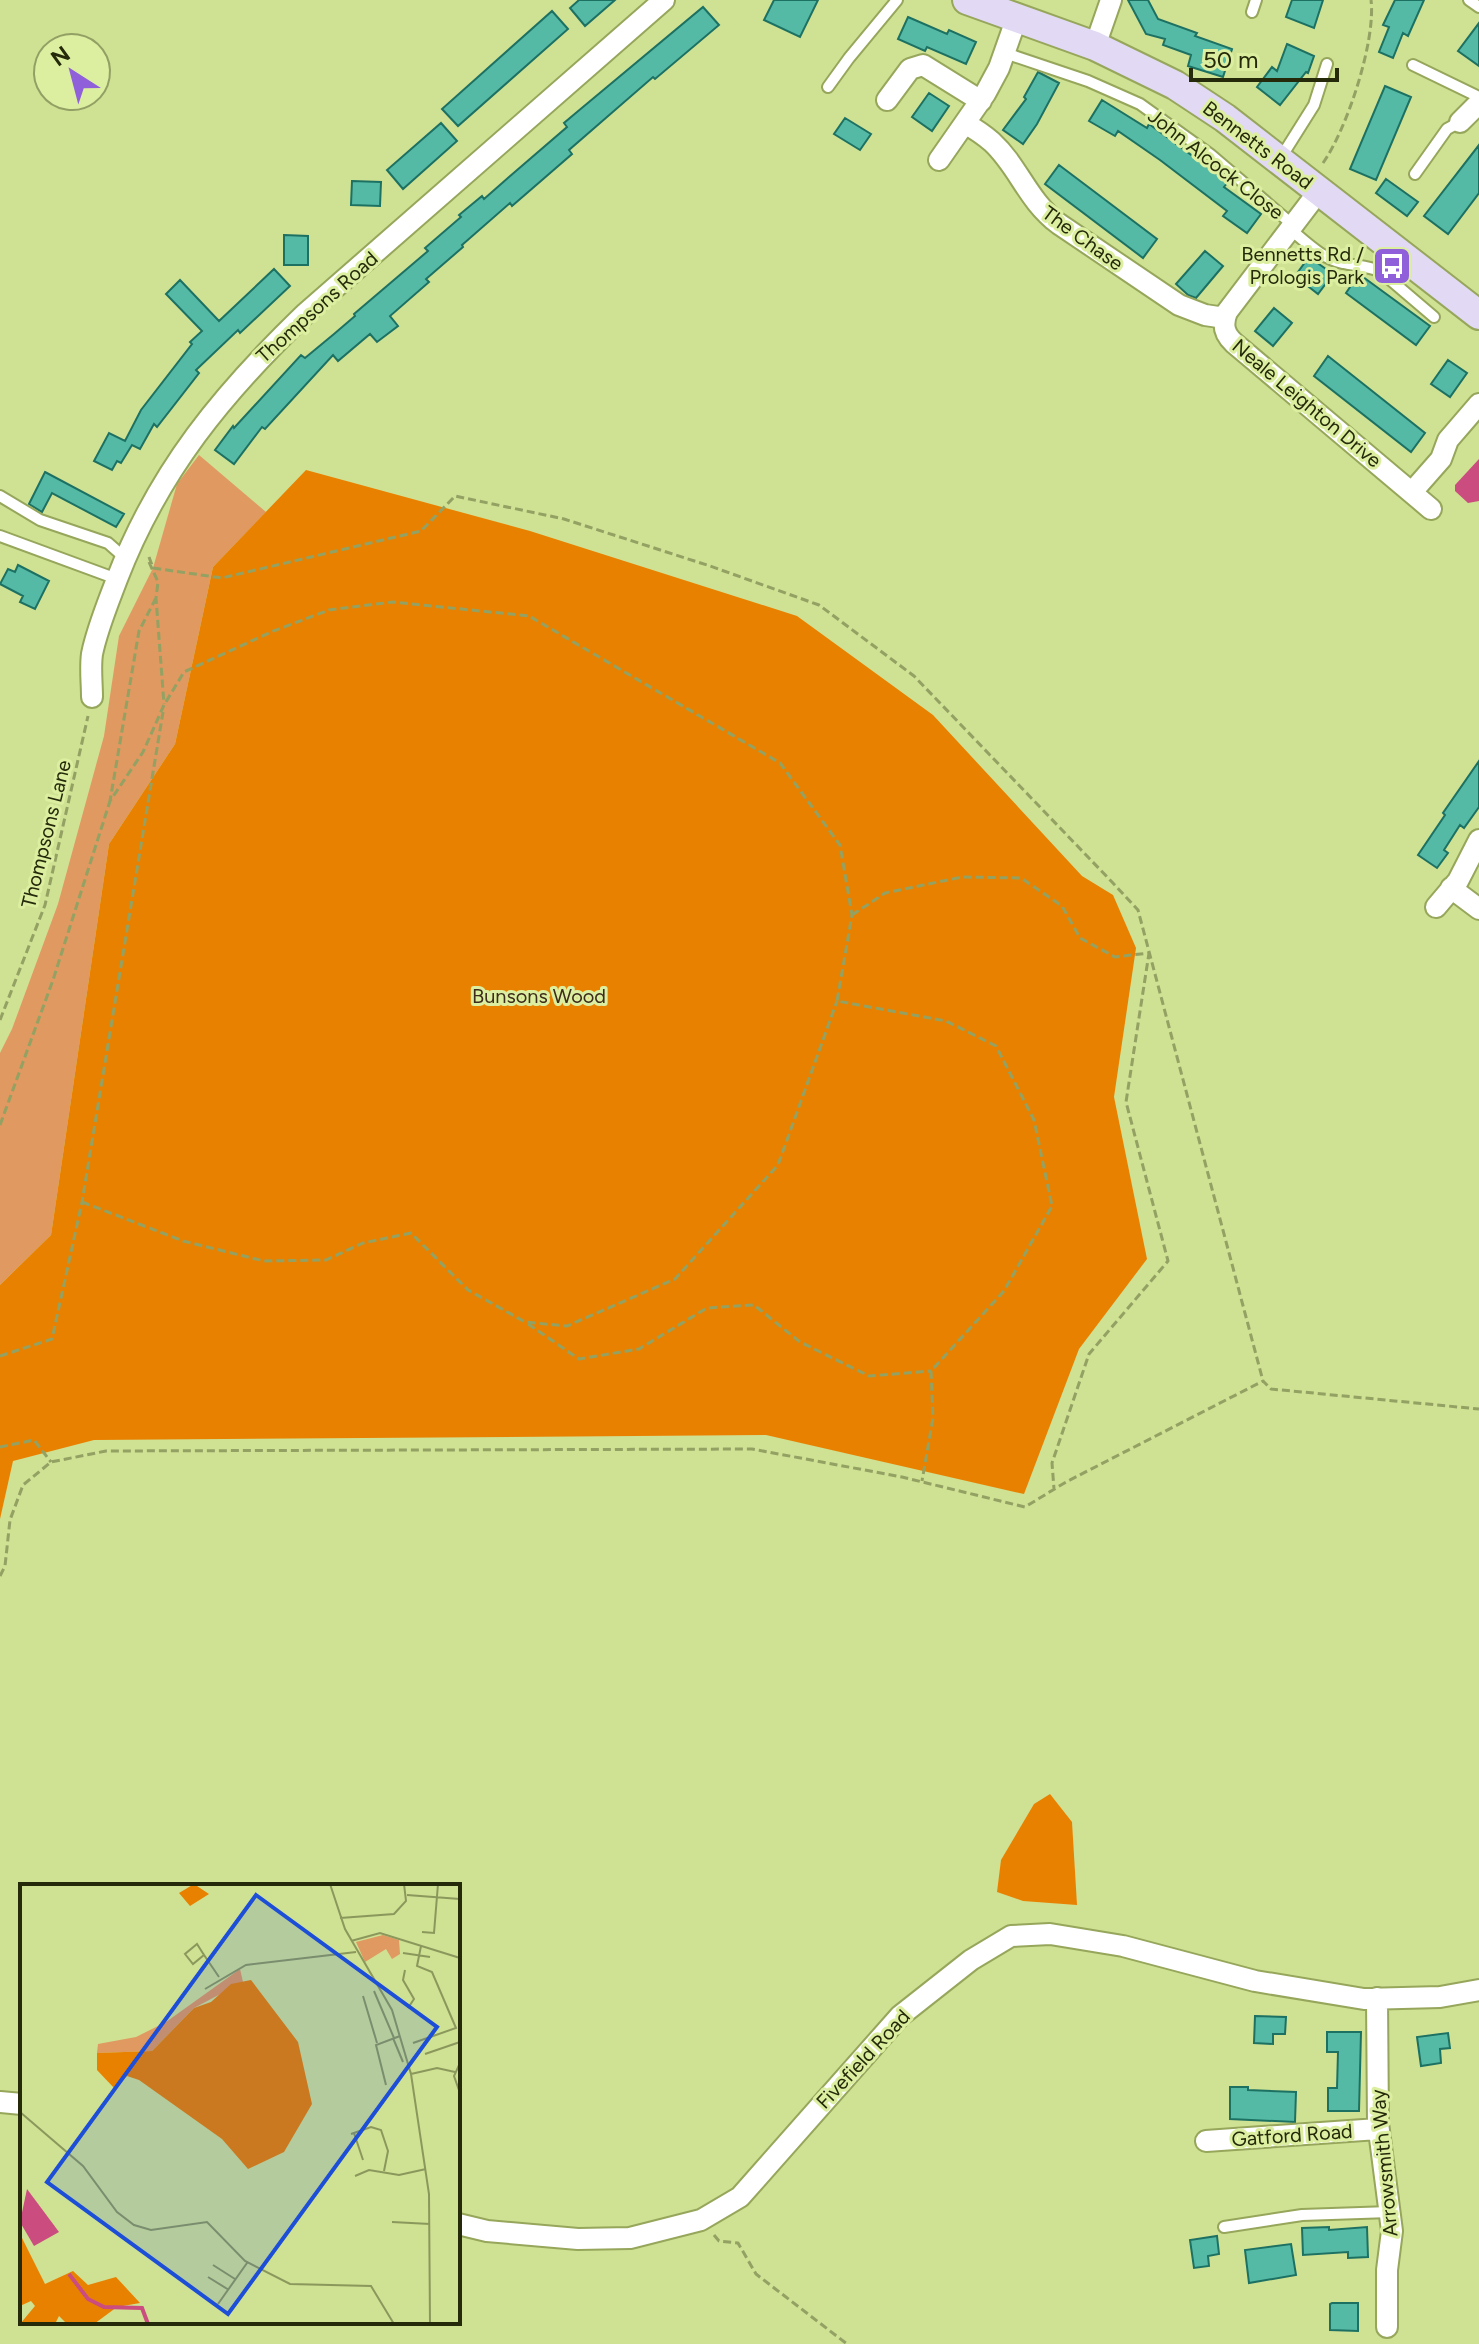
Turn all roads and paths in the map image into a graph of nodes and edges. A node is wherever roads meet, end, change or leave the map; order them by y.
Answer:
1 (664, 0) edge
2 (897, 0) edge
3 (967, 0) edge
4 (1111, 0) edge
5 (1256, 0) edge
6 (1371, 0) edge
7 (1469, 0) edge
8 (1479, 7) edge
9 (1252, 12) dead end
10 (1017, 17) junction
11 (1095, 46) junction
12 (1005, 53) junction
13 (1327, 64) dead end
14 (1413, 65) dead end
15 (828, 87) dead end
16 (887, 100) dead end
17 (1479, 100) edge
18 (981, 101) junction
19 (1460, 122) joint
20 (966, 124) junction
21 (939, 160) dead end
22 (1279, 160) junction
23 (1415, 174) dead end
24 (1314, 187) junction
25 (1292, 227) junction
26 (1479, 315) edge
27 (1434, 317) dead end
28 (1225, 318) junction
29 (1479, 404) edge
30 (1412, 492) junction
31 (0, 496) edge
32 (1431, 509) dead end
33 (0, 536) edge
34 (125, 558) junction
35 (117, 579) junction
36 (156, 598) junction
37 (92, 697) joint
38 (164, 705) junction
39 (110, 801) junction
40 (1479, 840) edge
41 (1451, 888) junction
42 (1436, 907) dead end
43 (1479, 909) edge
44 (852, 915) junction
45 (1149, 953) junction
46 (837, 1001) junction
47 (0, 1020) edge
48 (0, 1125) edge
49 (82, 1202) junction
50 (525, 1322) junction
51 (0, 1356) edge
52 (931, 1371) junction
53 (1263, 1381) junction
54 (1479, 1409) edge
55 (0, 1447) edge
56 (51, 1462) junction
57 (922, 1481) junction
58 (1054, 1489) junction
59 (0, 1576) edge
60 (1479, 1990) edge
61 (1377, 1998) junction
62 (0, 2102) edge
63 (20, 2104) edge
64 (1378, 2129) junction
65 (1206, 2141) dead end
66 (1390, 2212) junction
67 (701, 2220) junction
68 (460, 2224) edge
69 (1224, 2227) dead end
70 (1387, 2327) dead end
71 (847, 2344) edge

1 - 34 street, Thompsons Road
2 - 15 lane
3 - 10 street, Bennetts Road
4 - 11 street
5 - 9 lane
6 - 24 path
7 - 8 lane
10 - 11 street, Bennetts Road
10 - 12 street
11 - 22 street, Bennetts Road
12 - 18 street
12 - 25 lane, John Alcock Close
13 - 22 lane
14 - 17 lane
16 - 18 street
17 - 19 street
18 - 20 street
19 - 23 lane
20 - 21 street
20 - 28 street, The Chase
22 - 24 street, Bennetts Road
24 - 25 street, Neale Leighton Drive
24 - 26 street, Bennetts Road
25 - 27 lane, John Alcock Close
25 - 28 street, Neale Leighton Drive
28 - 30 street, Neale Leighton Drive
29 - 30 street
30 - 32 street, Neale Leighton Drive
31 - 34 lane
33 - 35 lane
34 - 35 street, Thompsons Road
35 - 37 street, Thompsons Road
36 - 38 path
36 - 39 path
36 - 45 path
37 - 47 path, Thompsons Lane
38 - 39 path
38 - 44 path
38 - 49 path
39 - 48 path
40 - 41 street
41 - 42 street
41 - 43 street
44 - 45 path
44 - 46 path
45 - 53 path
45 - 58 path
46 - 50 path
46 - 52 path
49 - 50 path
49 - 51 path
50 - 52 path
52 - 57 path
53 - 54 path
53 - 58 path
55 - 56 path
56 - 57 path
56 - 59 path
57 - 58 path
60 - 61 street, Fivefield Road
61 - 64 street, Arrowsmith Way
61 - 67 street, Fivefield Road
62 - 63 street
64 - 65 street, Gatford Road
64 - 66 street, Arrowsmith Way
66 - 69 lane
66 - 70 street, Arrowsmith Way
67 - 68 street, Fivefield Road
67 - 71 path

